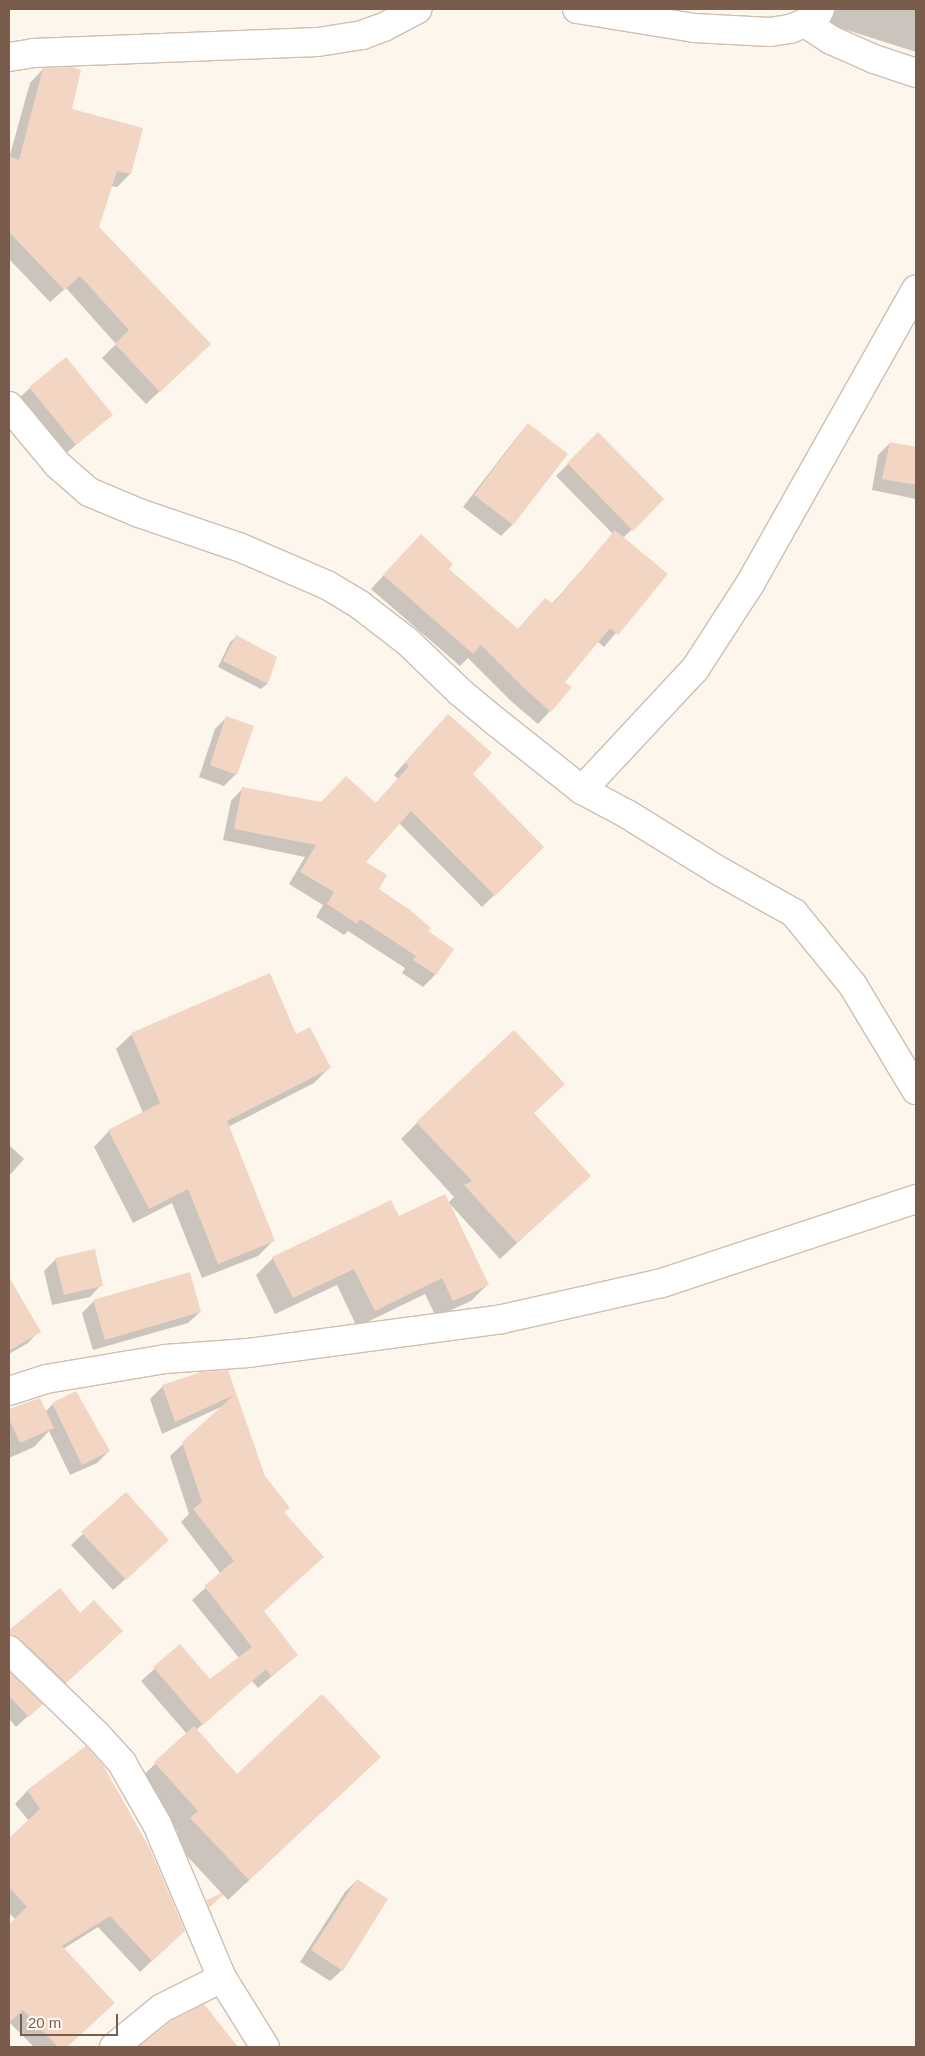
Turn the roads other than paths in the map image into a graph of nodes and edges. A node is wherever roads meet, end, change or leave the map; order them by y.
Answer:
1 (418, 9) edge
2 (577, 9) edge
3 (812, 16) edge
4 (9, 57) edge
5 (916, 73) edge
6 (916, 289) edge
7 (9, 406) edge
8 (582, 790) junction
9 (916, 1090) edge
10 (916, 1198) edge
11 (9, 1391) edge
12 (9, 1650) edge
13 (222, 1978) junction
14 (114, 2047) edge
15 (265, 2047) edge

1 - 4 street
2 - 3 street
3 - 5 street
6 - 8 street
7 - 8 street
8 - 9 street
10 - 11 street
12 - 13 street
13 - 14 street
13 - 15 street

